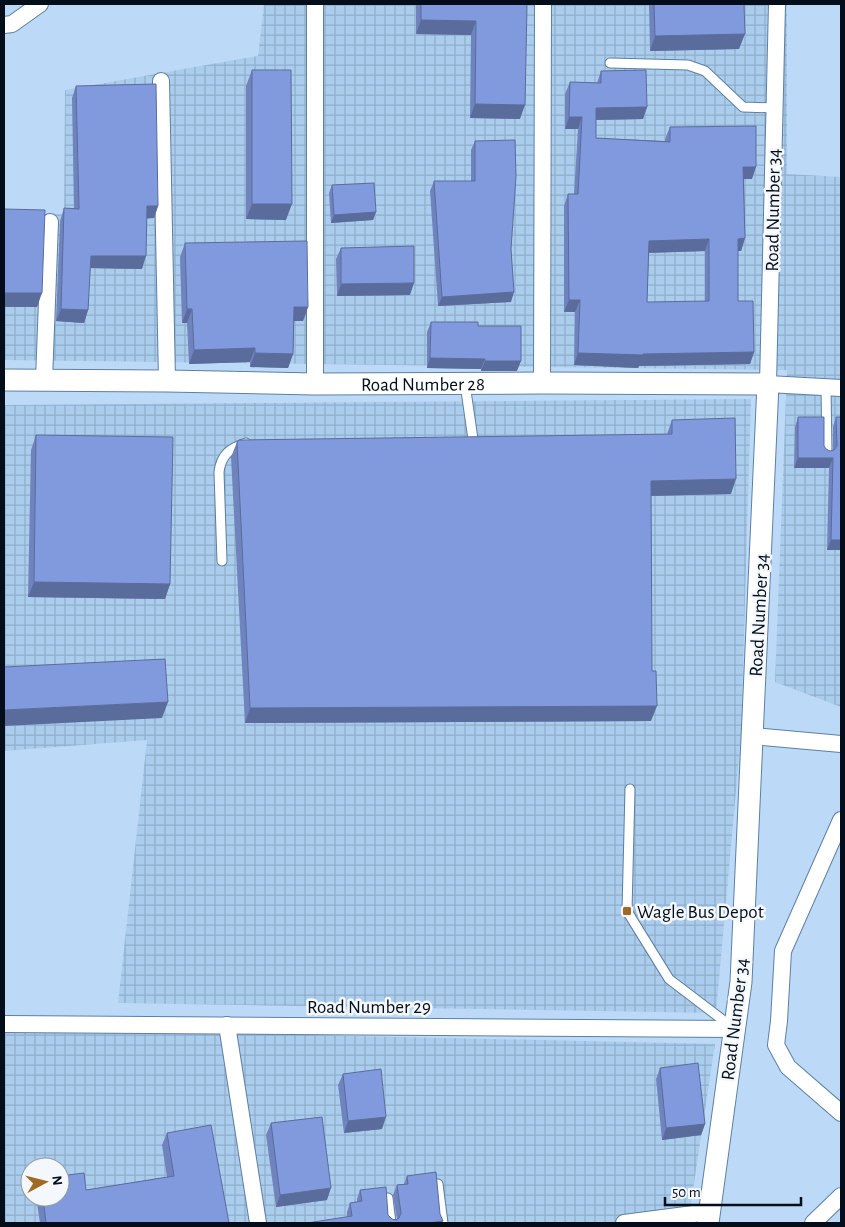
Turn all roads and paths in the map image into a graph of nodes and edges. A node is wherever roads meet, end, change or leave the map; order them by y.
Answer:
1 (40, 4) edge
2 (315, 4) edge
3 (544, 4) edge
4 (777, 4) edge
5 (4, 25) edge
6 (610, 63) dead end
7 (161, 81) dead end
8 (775, 108) junction
9 (50, 222) dead end
10 (4, 380) edge
11 (44, 380) junction
12 (167, 381) junction
13 (465, 383) junction
14 (542, 383) junction
15 (315, 384) junction
16 (768, 384) junction
17 (834, 388) edge
18 (253, 443) edge
19 (473, 446) edge
20 (826, 455) edge
21 (222, 561) dead end
22 (752, 736) junction
23 (841, 744) edge
24 (630, 789) dead end
25 (841, 820) edge
26 (4, 1024) edge
27 (227, 1025) junction
28 (734, 1029) junction
29 (841, 1113) edge
30 (438, 1184) edge
31 (841, 1196) edge
32 (388, 1198) edge
33 (708, 1218) edge
34 (258, 1223) edge
35 (391, 1223) edge
36 (443, 1223) edge
37 (624, 1223) edge
38 (812, 1223) edge

1 - 5 street
2 - 15 street
3 - 14 street
4 - 8 street, Road Number 34
6 - 8 lane
7 - 12 street
8 - 16 street, Road Number 34
9 - 11 street
10 - 11 street, Road Number 28
11 - 12 street, Road Number 28
12 - 15 street, Road Number 28
13 - 14 street, Road Number 28
13 - 15 street, Road Number 28
13 - 19 lane
14 - 16 street, Road Number 28
16 - 17 street, Road Number 28
16 - 22 street, Road Number 34
17 - 20 lane
18 - 21 lane
22 - 23 street
22 - 28 street, Road Number 34
24 - 28 lane
25 - 29 street
26 - 27 street, Road Number 29
27 - 28 street, Road Number 29
27 - 34 street
28 - 33 street, Road Number 34
30 - 36 lane
31 - 38 street
32 - 35 lane
33 - 37 street

